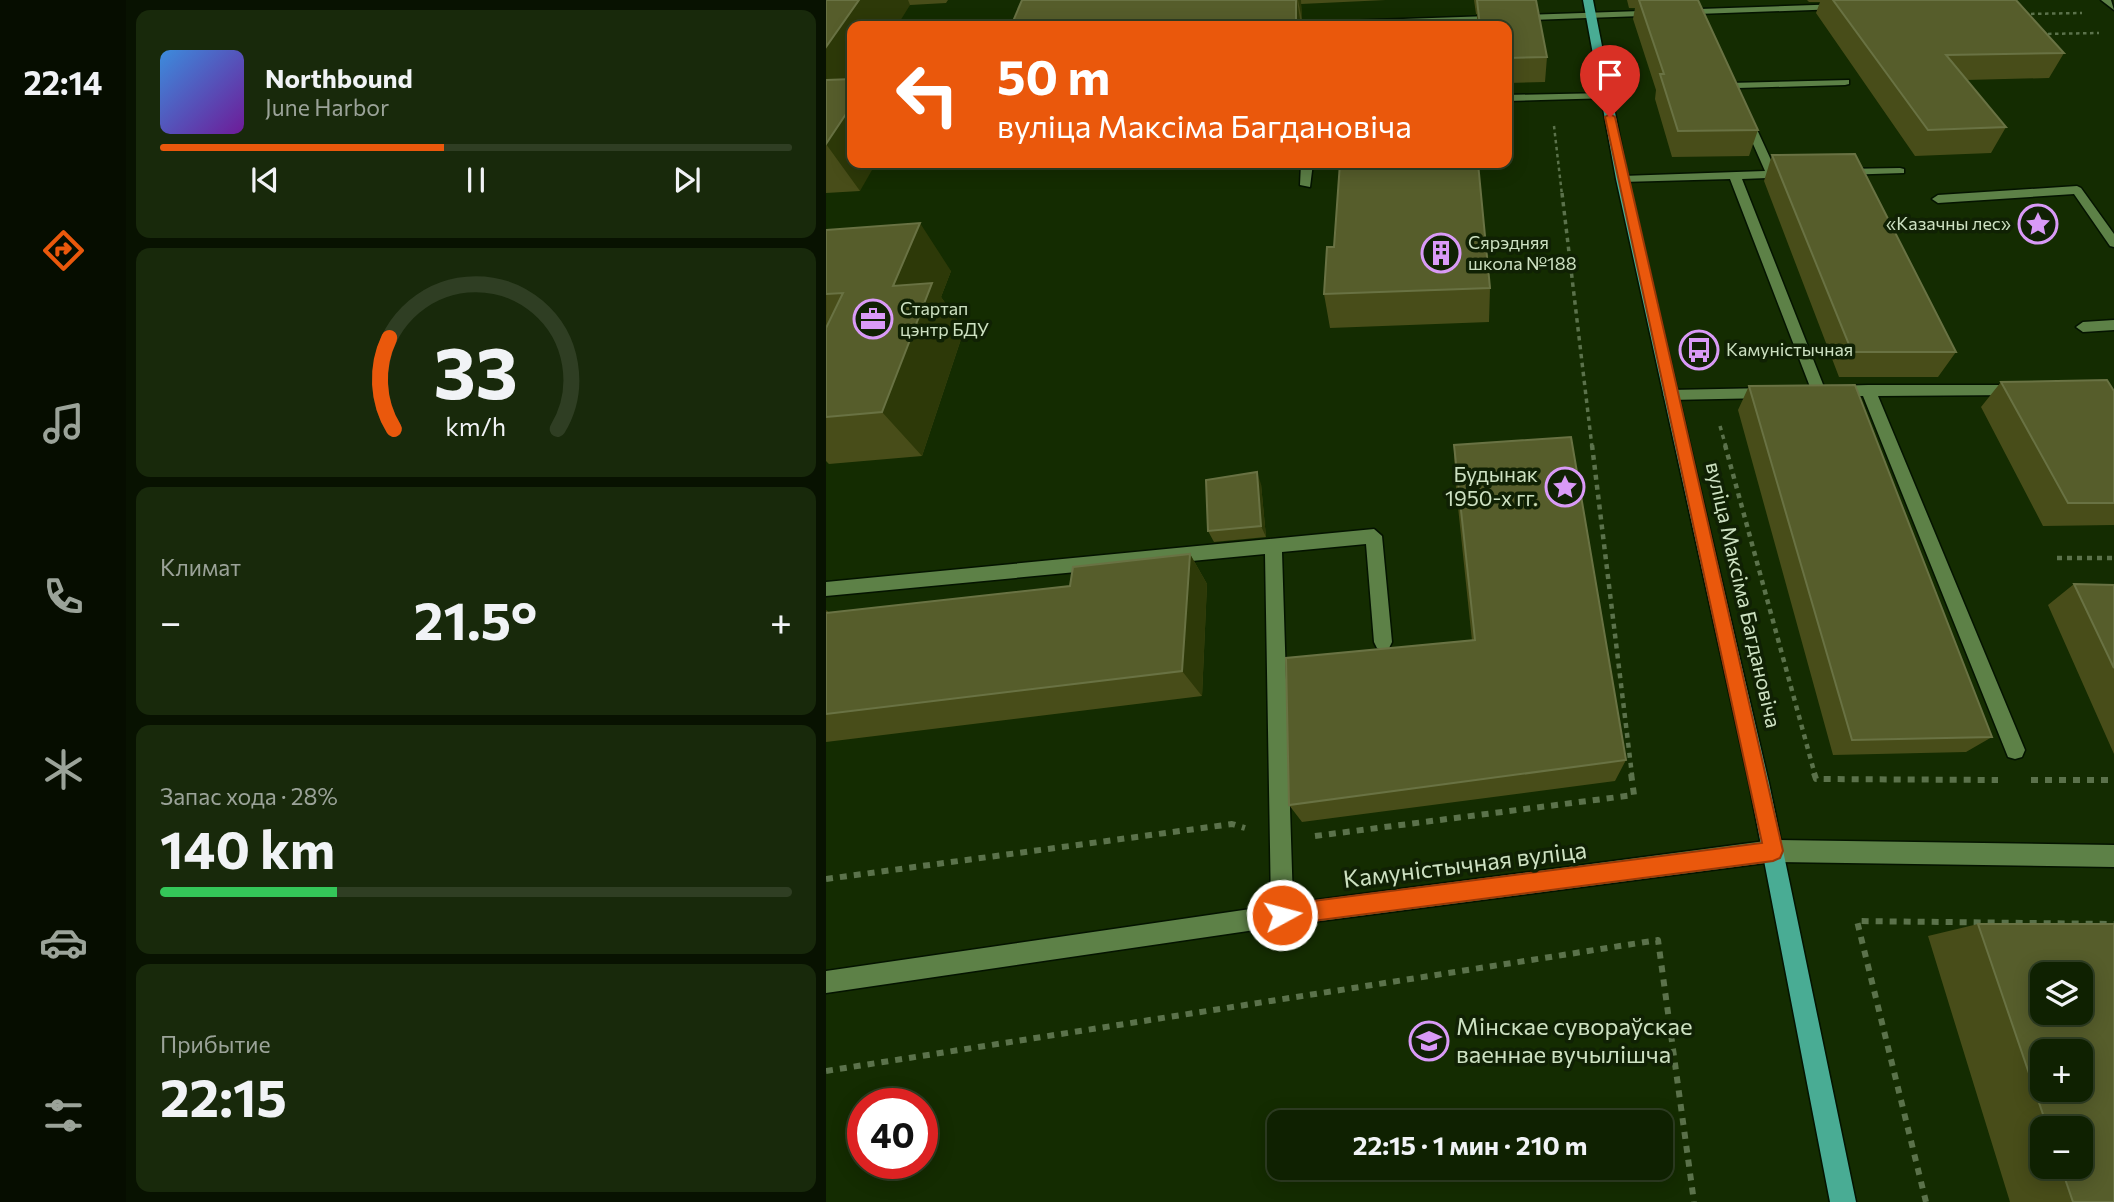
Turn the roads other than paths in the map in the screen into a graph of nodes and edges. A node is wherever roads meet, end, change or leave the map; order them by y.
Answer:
1 (1588, 0) edge
2 (2105, 0) edge
3 (1857, 5) edge
4 (2114, 7) edge
5 (1590, 15) junction
6 (1441, 21) edge
7 (1845, 82) dead end
8 (1606, 96) junction
9 (1512, 98) edge
10 (1307, 168) edge
11 (1900, 171) dead end
12 (1798, 173) edge
13 (1824, 173) edge
14 (1772, 174) junction
15 (1735, 176) junction
16 (1622, 179) junction
17 (1306, 185) dead end
18 (1938, 199) dead end
19 (2114, 243) edge
20 (2114, 325) edge
21 (2082, 327) dead end
22 (2032, 389) edge
23 (1868, 390) junction
24 (1779, 393) edge
25 (1671, 395) junction
26 (1273, 546) junction
27 (826, 589) edge
28 (1382, 642) dead end
29 (2015, 750) dead end
30 (1773, 851) junction
31 (2112, 859) edge
32 (1282, 915) junction
33 (826, 982) edge
34 (1843, 1202) edge

1 - 5 main road, вуліца Максіма Багдановіча
2 - 4 street
3 - 5 street
5 - 6 street
5 - 8 main road, вуліца Максіма Багдановіча
7 - 14 street
8 - 9 street
8 - 16 main road, вуліца Максіма Багдановіча
10 - 17 street
11 - 13 street
12 - 14 street
14 - 15 street
15 - 16 street
15 - 23 street
16 - 25 main road, вуліца Максіма Багдановіча
18 - 19 street
20 - 21 street
22 - 23 street
23 - 29 street
24 - 25 street
25 - 30 main road, вуліца Максіма Багдановіча
26 - 27 street
26 - 28 street
26 - 32 street
30 - 31 street, Камуністычная вуліца
30 - 32 street, Камуністычная вуліца
30 - 34 main road, вуліца Максіма Багдановіча
32 - 33 street, Камуністычная вуліца

